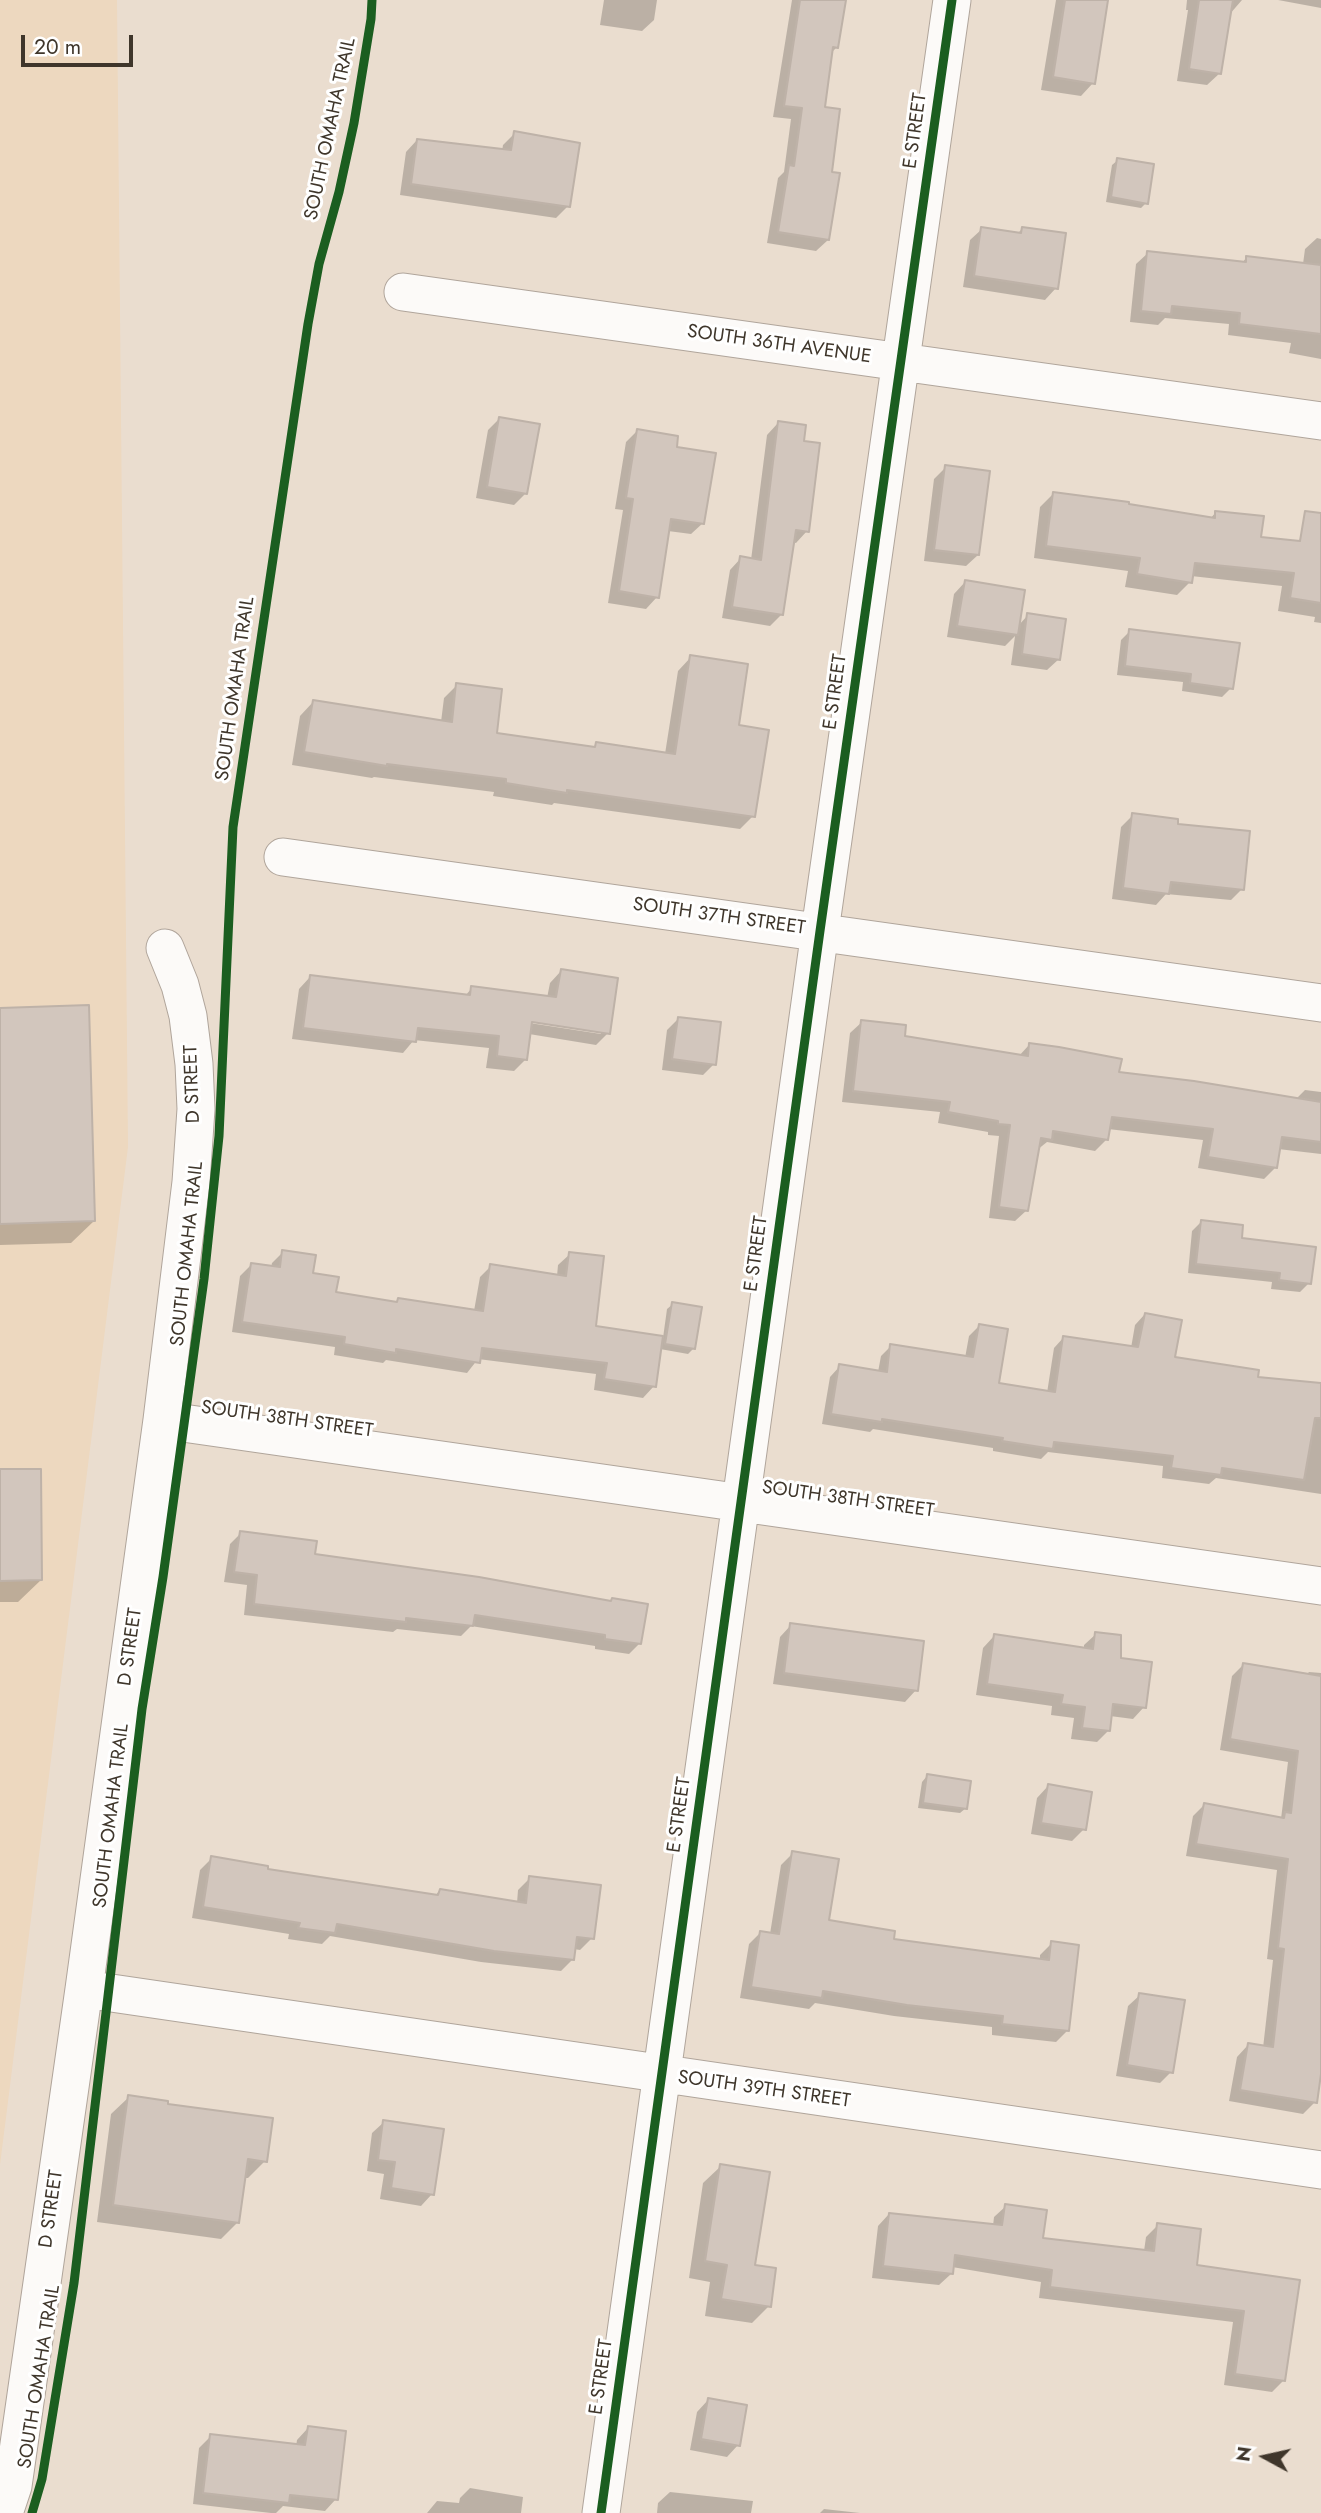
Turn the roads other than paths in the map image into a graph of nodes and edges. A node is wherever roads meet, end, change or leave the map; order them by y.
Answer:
1 (952, 0) edge
2 (403, 292) dead end
3 (900, 362) junction
4 (1321, 421) edge
5 (284, 857) dead end
6 (820, 932) junction
7 (165, 948) dead end
8 (1321, 1003) edge
9 (162, 1420) junction
10 (741, 1503) junction
11 (1321, 1586) edge
12 (84, 1989) junction
13 (661, 2075) junction
14 (1321, 2170) edge
15 (4, 2513) edge
16 (601, 2513) edge

1 - 3 street, E STREET
2 - 3 street, SOUTH 36TH AVENUE
3 - 4 street, SOUTH 36TH AVENUE
3 - 6 street, E STREET
5 - 6 street, SOUTH 37TH STREET
6 - 8 street, SOUTH 37TH STREET
6 - 10 street, E STREET
7 - 9 street, D STREET
9 - 10 street, SOUTH 38TH STREET
9 - 12 street, D STREET
10 - 11 street, SOUTH 38TH STREET
10 - 13 street, E STREET
12 - 13 street, SOUTH 39TH STREET
12 - 15 street, D STREET
13 - 14 street, SOUTH 39TH STREET
13 - 16 street, E STREET

